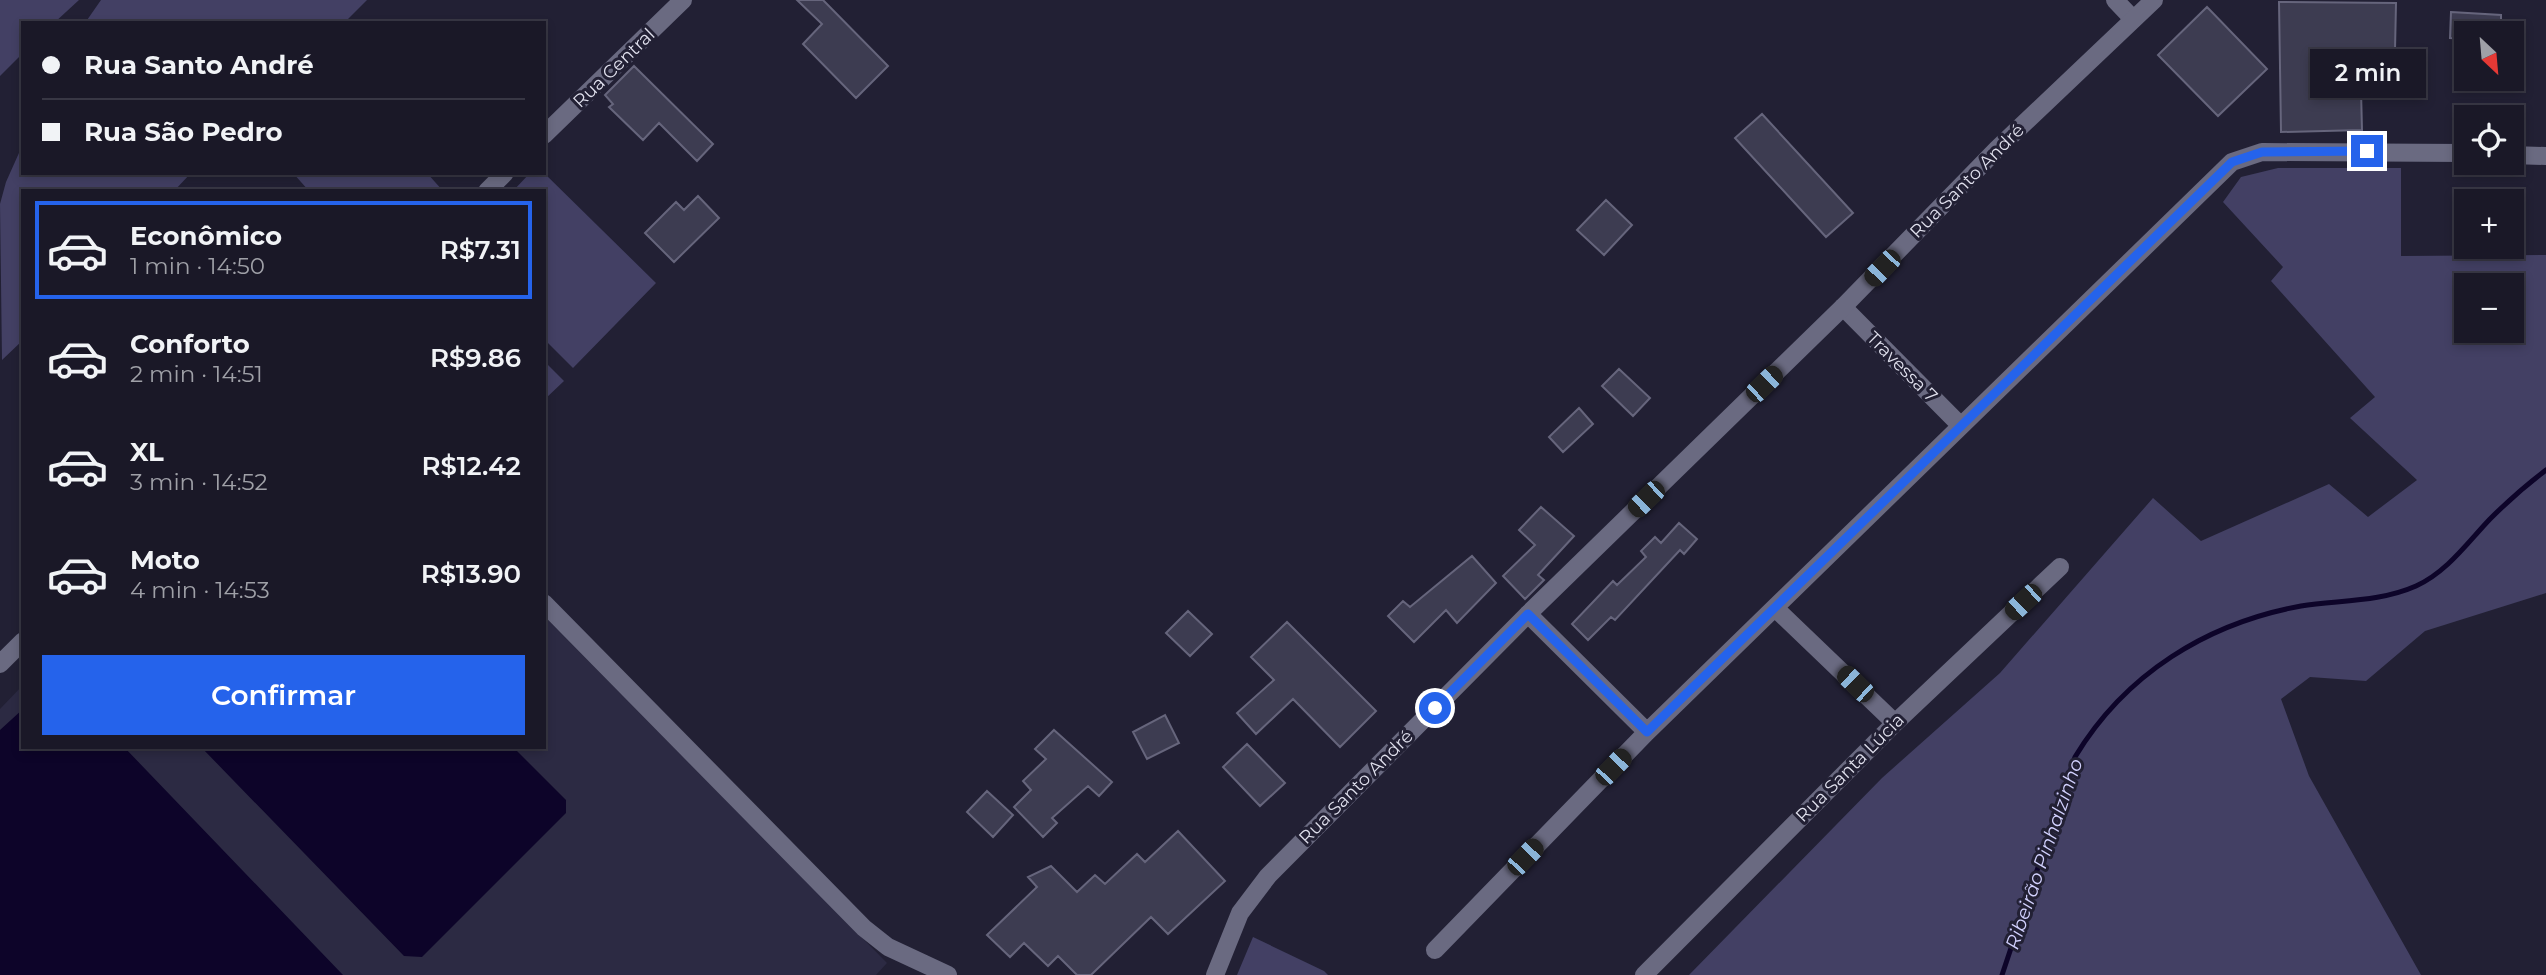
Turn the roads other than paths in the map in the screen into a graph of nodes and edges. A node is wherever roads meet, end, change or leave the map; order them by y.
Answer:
1 (683, 0) edge
2 (2115, 0) edge
3 (2154, 0) edge
4 (2133, 19) junction
5 (546, 133) edge
6 (2454, 153) edge
7 (2524, 155) edge
8 (2546, 156) edge
9 (503, 175) edge
10 (489, 189) edge
11 (1843, 307) junction
12 (1961, 426) junction
13 (2060, 567) dead end
14 (546, 605) edge
15 (1775, 608) junction
16 (1528, 614) junction
17 (21, 643) edge
18 (0, 664) edge
19 (1895, 723) junction
20 (1647, 732) junction
21 (1435, 950) dead end
22 (948, 975) edge
23 (1214, 975) edge
24 (1644, 975) edge

1 - 5 street, Rua Central
2 - 4 street
3 - 4 street, Rua Santo André
4 - 11 street, Rua Santo André
6 - 12 street
7 - 8 street
9 - 10 street
11 - 12 street, Travessa 7
11 - 16 street, Rua Santo André
12 - 15 street
13 - 19 street, Rua Santa Lúcia
14 - 22 street
15 - 19 street
15 - 20 street
16 - 20 street
16 - 23 street, Rua Santo André
17 - 18 street
19 - 24 street, Rua Santa Lúcia
20 - 21 street

